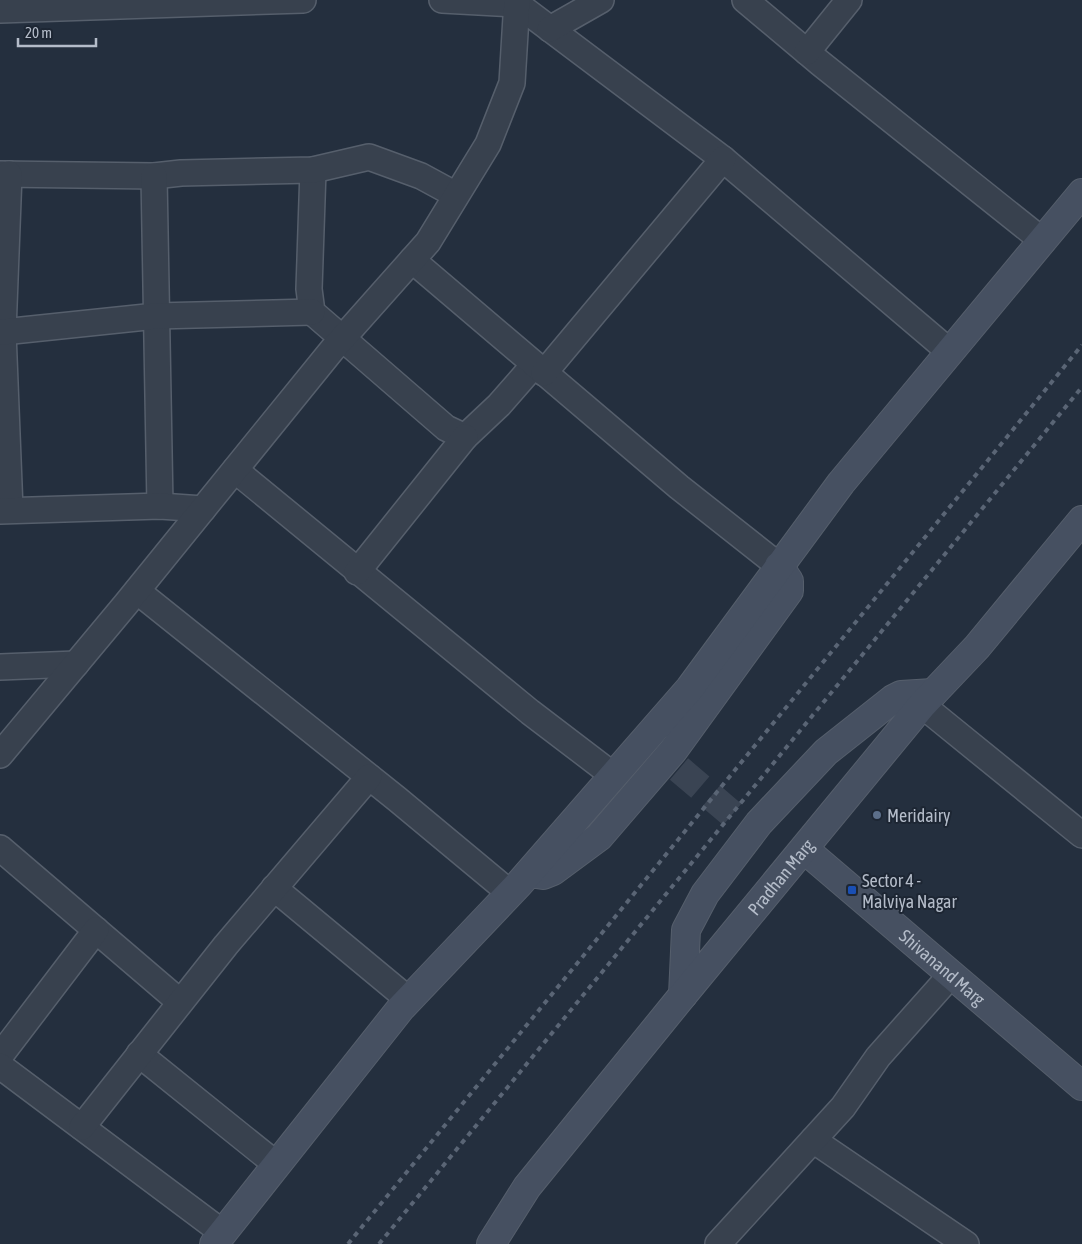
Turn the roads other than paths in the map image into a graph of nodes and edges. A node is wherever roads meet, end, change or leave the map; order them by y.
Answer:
1 (303, 0) edge
2 (442, 0) edge
3 (601, 0) edge
4 (745, 0) edge
5 (849, 0) edge
6 (245, 1) edge
7 (517, 2) edge
8 (60, 4) edge
9 (0, 10) edge
10 (550, 29) junction
11 (807, 52) junction
12 (723, 159) junction
13 (312, 170) junction
14 (5, 174) edge
15 (154, 176) junction
16 (1082, 192) edge
17 (456, 195) junction
18 (1043, 241) junction
19 (412, 260) junction
20 (312, 312) junction
21 (156, 316) junction
22 (3, 332) junction
23 (343, 337) junction
24 (950, 352) junction
25 (539, 369) junction
26 (464, 437) junction
27 (235, 470) junction
28 (160, 506) junction
29 (203, 509) junction
30 (5, 510) edge
31 (1082, 520) edge
32 (779, 566) junction
33 (357, 572) junction
34 (137, 591) junction
35 (76, 664) junction
36 (0, 667) edge
37 (927, 699) junction
38 (0, 755) edge
39 (614, 776) junction
40 (369, 777) junction
41 (1079, 826) edge
42 (0, 848) edge
43 (804, 849) junction
44 (529, 873) junction
45 (274, 888) junction
46 (510, 893) junction
47 (96, 930) junction
48 (951, 975) junction
49 (683, 995) junction
50 (409, 1000) junction
51 (180, 1002) junction
52 (139, 1054) junction
53 (0, 1056) edge
54 (0, 1066) edge
55 (1082, 1086) edge
56 (82, 1127) junction
57 (813, 1140) junction
58 (277, 1165) junction
59 (219, 1239) edge
60 (491, 1244) edge
61 (719, 1244) edge
62 (966, 1244) edge

1 - 6 street
2 - 7 street
3 - 10 street
4 - 11 street
5 - 11 street
6 - 8 street
7 - 10 street
7 - 17 street
8 - 9 street
10 - 12 street
11 - 18 street
12 - 24 street
12 - 25 street
13 - 15 street
13 - 17 street
13 - 20 street
14 - 15 street
14 - 22 street
15 - 21 street
16 - 18 street
17 - 19 street
18 - 24 street
19 - 23 street
19 - 25 street
20 - 21 street
20 - 23 street
21 - 22 street
21 - 28 street
22 - 30 street
23 - 26 street
23 - 27 street
24 - 32 street
25 - 26 street
25 - 32 street
26 - 33 street
27 - 29 street
27 - 33 street
28 - 29 street
28 - 30 street
29 - 34 street
31 - 37 street, Pradhan Marg
32 - 39 street
32 - 44 street
33 - 39 street
34 - 35 street
34 - 40 street
35 - 36 street
35 - 38 street
37 - 41 street
37 - 43 street, Pradhan Marg
37 - 49 street
39 - 44 street
40 - 45 street
40 - 46 street
42 - 47 street
43 - 48 street, Shivanand Marg
43 - 49 street, Pradhan Marg
44 - 46 street
45 - 50 street
45 - 51 street
46 - 50 street
47 - 51 street
47 - 53 street
48 - 55 street, Shivanand Marg
48 - 57 street
49 - 60 street, Pradhan Marg
50 - 58 street
51 - 52 street
52 - 56 street
52 - 58 street
54 - 56 street
56 - 59 street
57 - 61 street
57 - 62 street
58 - 59 street

